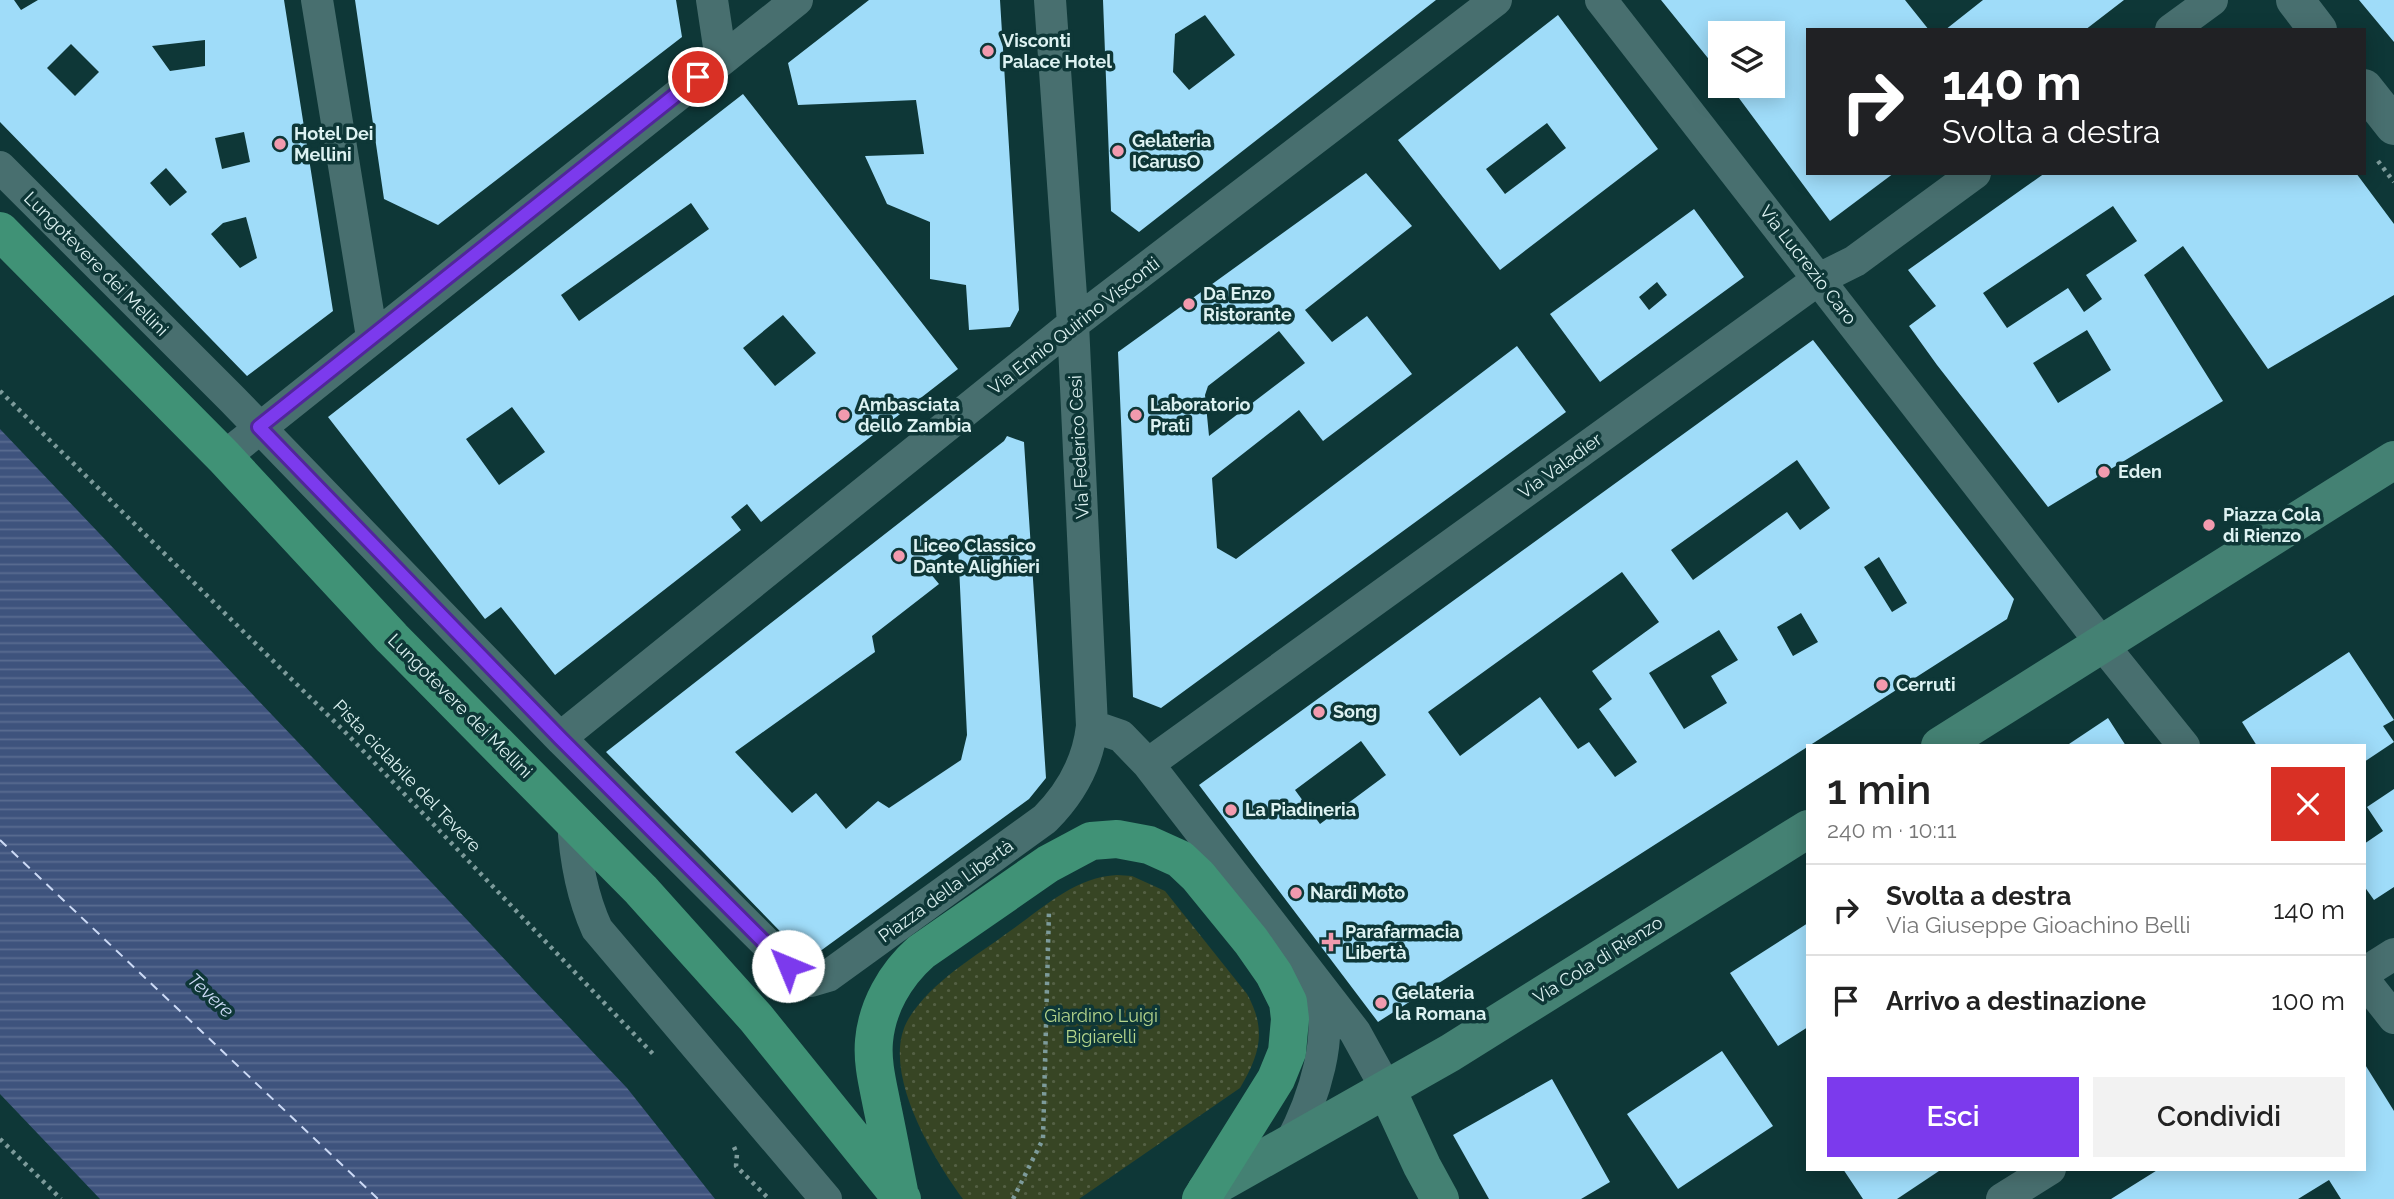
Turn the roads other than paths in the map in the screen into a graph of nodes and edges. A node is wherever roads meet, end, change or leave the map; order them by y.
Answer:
1 (317, 0) edge
2 (712, 0) edge
3 (797, 0) edge
4 (1050, 0) edge
5 (1496, 0) edge
6 (1601, 0) edge
7 (2211, 0) edge
8 (2295, 0) edge
9 (2174, 28) edge
10 (2316, 28) edge
11 (721, 60) junction
12 (2366, 91) edge
13 (2394, 126) edge
14 (0, 167) edge
15 (1972, 175) edge
16 (0, 230) edge
17 (1819, 279) junction
18 (1073, 324) junction
19 (372, 337) junction
20 (259, 427) junction
21 (224, 457) junction
22 (2394, 460) edge
23 (2102, 644) junction
24 (1092, 726) junction
25 (560, 738) junction
26 (1943, 744) edge
27 (2182, 744) edge
28 (1148, 764) junction
29 (1068, 792) joint
30 (573, 820) junction
31 (1806, 830) edge
32 (2394, 954) edge
33 (1308, 970) junction
34 (2366, 972) edge
35 (817, 980) joint
36 (2366, 983) edge
37 (2394, 1018) edge
38 (1387, 1090) junction
39 (1290, 1144) junction
40 (2047, 1171) edge
41 (1200, 1196) edge
42 (901, 1198) edge
43 (826, 1199) edge
44 (1440, 1199) edge
45 (2002, 1199) edge

1 - 19 street
2 - 11 street
3 - 11 street
4 - 18 street, Via Federico Cesi
5 - 18 street, Via Ennio Quirino Visconti
6 - 17 street, Via Lucrezio Caro
7 - 9 street
8 - 10 street
11 - 19 street
12 - 13 street
14 - 20 street, Lungotevere dei Mellini
15 - 17 street, Via Valadier
16 - 21 main road, Lungotevere dei Mellini
17 - 23 street, Via Lucrezio Caro
17 - 28 street, Via Valadier
18 - 24 street, Via Federico Cesi
18 - 25 street, Via Ennio Quirino Visconti
19 - 20 street
20 - 21 street
20 - 25 street, Lungotevere dei Mellini
21 - 30 main road, Lungotevere dei Mellini
22 - 23 main road
23 - 26 main road
23 - 27 street
24 - 28 street
24 - 29 street, Via Federico Cesi
25 - 35 street, Lungotevere dei Mellini
28 - 33 street
29 - 35 street, Piazza della Libertà
30 - 42 main road, Lungotevere dei Mellini
30 - 43 street
31 - 38 main road, Via Cola di Rienzo
32 - 34 street
33 - 38 street
33 - 39 street
36 - 37 street
38 - 39 main road
38 - 44 main road
39 - 41 main road
40 - 45 street
41 - 42 main road

